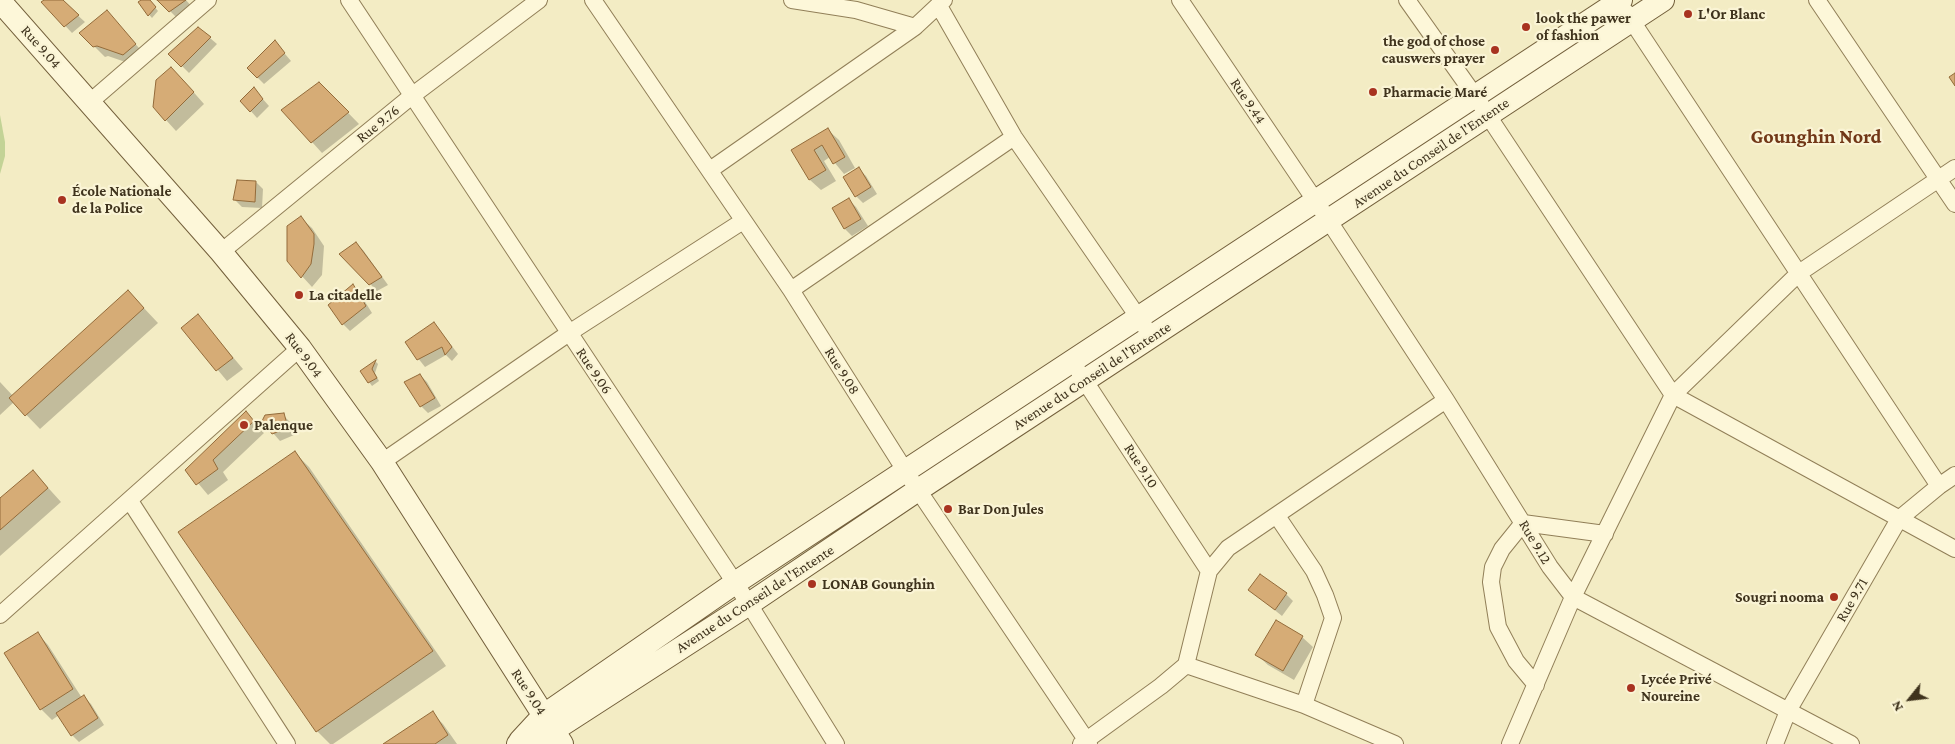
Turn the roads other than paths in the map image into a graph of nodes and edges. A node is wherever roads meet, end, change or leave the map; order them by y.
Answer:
1 (208, 0) edge
2 (349, 0) edge
3 (539, 0) edge
4 (593, 0) edge
5 (792, 0) edge
6 (1180, 0) edge
7 (1407, 0) edge
8 (1663, 0) edge
9 (1817, 0) edge
10 (0, 1) edge
11 (1620, 1) edge
12 (942, 3) edge
13 (1632, 20) junction
14 (915, 27) junction
15 (413, 95) junction
16 (1475, 96) junction
17 (90, 102) junction
18 (1488, 115) junction
19 (1014, 137) junction
20 (1955, 168) edge
21 (710, 170) junction
22 (1938, 179) junction
23 (1316, 202) junction
24 (1955, 204) edge
25 (742, 221) junction
26 (1329, 221) junction
27 (221, 252) junction
28 (1799, 273) junction
29 (791, 290) junction
30 (1139, 319) junction
31 (569, 333) junction
32 (1153, 336) junction
33 (300, 348) junction
34 (1072, 362) junction
35 (1085, 380) junction
36 (1673, 396) junction
37 (1446, 400) junction
38 (382, 462) junction
39 (906, 472) junction
40 (1955, 475) edge
41 (1939, 486) junction
42 (918, 490) junction
43 (130, 501) junction
44 (1277, 516) junction
45 (1899, 519) junction
46 (1523, 523) junction
47 (1604, 534) junction
48 (1955, 549) edge
49 (1209, 571) junction
50 (735, 584) junction
51 (1573, 597) junction
52 (749, 604) junction
53 (0, 615) edge
54 (1186, 665) junction
55 (1536, 685) junction
56 (1304, 705) junction
57 (1788, 711) junction
58 (553, 730) edge
59 (1086, 743) edge
60 (287, 744) edge
61 (518, 744) edge
62 (836, 744) edge
63 (1395, 744) edge
64 (1510, 744) edge
65 (1775, 744) edge
66 (1851, 744) edge

1 - 17 street
2 - 15 street, Rue 9.06
3 - 15 street, Rue 9.76
4 - 21 street, Rue 9.08
5 - 14 street
6 - 23 street, Rue 9.44
7 - 16 street
8 - 13 street, Avenue du Conseil de l'Entente
9 - 22 street
10 - 17 street, Rue 9.04
11 - 13 street
11 - 16 street, Avenue du Conseil de l'Entente
12 - 14 street
12 - 19 street
13 - 18 street, Avenue du Conseil de l'Entente
13 - 28 street
14 - 21 street
15 - 27 street, Rue 9.76
15 - 31 street, Rue 9.06
16 - 18 street
16 - 23 street, Avenue du Conseil de l'Entente
17 - 27 street, Rue 9.04
18 - 26 street, Avenue du Conseil de l'Entente
18 - 36 street
19 - 29 street
19 - 30 street
20 - 22 street
21 - 25 street, Rue 9.08
22 - 24 street
22 - 28 street
23 - 26 street, Rue 9.44
23 - 30 street, Avenue du Conseil de l'Entente
25 - 29 street, Rue 9.08
25 - 31 street
26 - 32 street, Avenue du Conseil de l'Entente
26 - 37 street, Rue 9.12
27 - 33 street, Rue 9.04
28 - 36 street
28 - 41 street
29 - 39 street, Rue 9.08
30 - 32 street
30 - 34 street, Avenue du Conseil de l'Entente
31 - 38 street
31 - 50 street, Rue 9.06
32 - 35 street, Avenue du Conseil de l'Entente
33 - 38 street, Rue 9.04
33 - 43 street
34 - 35 street, Rue 9.10
34 - 39 street, Avenue du Conseil de l'Entente
35 - 42 street, Avenue du Conseil de l'Entente
35 - 49 street, Rue 9.10
36 - 45 street
36 - 47 street
37 - 44 street
37 - 46 street, Rue 9.12
38 - 58 street, Rue 9.04
39 - 42 street, Rue 9.08
39 - 50 street, Avenue du Conseil de l'Entente
40 - 41 street, Rue 9.71
41 - 45 street, Rue 9.71
42 - 52 street, Avenue du Conseil de l'Entente
42 - 59 street, Rue 9.08
43 - 53 street
43 - 60 street
44 - 49 street
44 - 56 street
45 - 48 street
45 - 57 street, Rue 9.71
46 - 47 street
46 - 51 street, Rue 9.12
46 - 55 street
47 - 51 street
49 - 54 street
50 - 52 street, Rue 9.06
50 - 58 street, Avenue du Conseil de l'Entente
51 - 55 street
51 - 57 street, Rue 9.12
52 - 58 street, Avenue du Conseil de l'Entente
52 - 62 street, Rue 9.06
54 - 56 street
54 - 59 street
55 - 64 street
56 - 63 street
57 - 65 street, Rue 9.71
57 - 66 street, Rue 9.12
58 - 61 street, Avenue du Conseil de l'Entente

